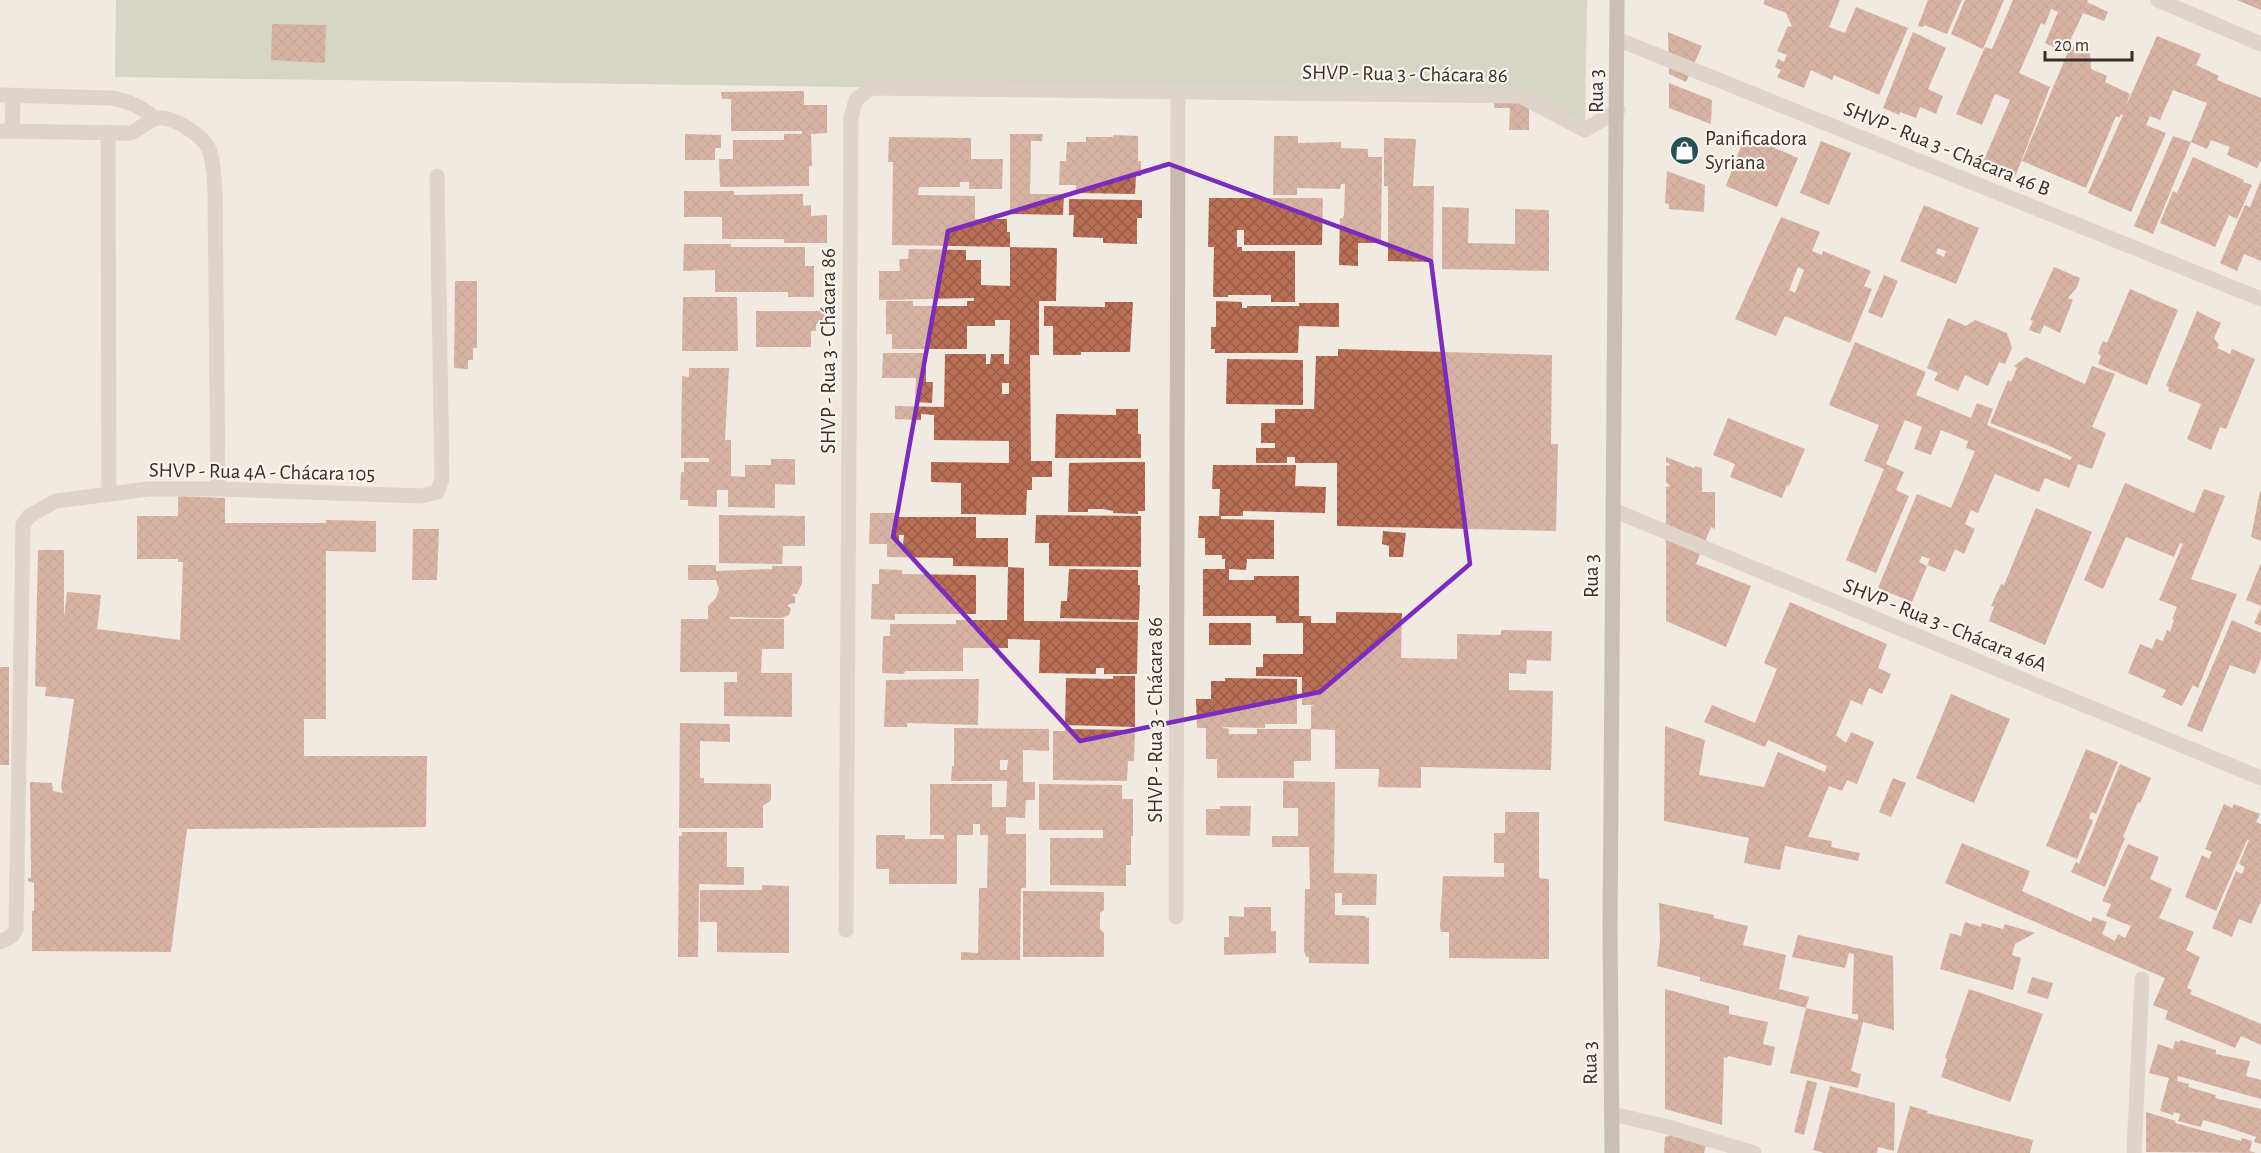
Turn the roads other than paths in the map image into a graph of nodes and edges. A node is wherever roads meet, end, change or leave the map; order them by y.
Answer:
1 (1617, 0) edge
2 (2158, 0) edge
3 (1617, 39) junction
4 (2261, 44) edge
5 (1178, 92) junction
6 (7, 96) edge
7 (1617, 110) junction
8 (155, 118) junction
9 (6, 131) edge
10 (108, 132) junction
11 (437, 176) dead end
12 (2261, 299) edge
13 (218, 489) junction
14 (110, 493) junction
15 (1613, 510) junction
16 (2261, 778) edge
17 (1176, 917) dead end
18 (846, 930) dead end
19 (0, 942) edge
20 (2142, 979) dead end
21 (1612, 1114) junction
22 (1612, 1153) edge
23 (1754, 1153) edge
24 (2134, 1153) edge

1 - 3 main road, Rua 3
2 - 4 street
3 - 7 main road, Rua 3
3 - 12 street, SHVP - Rua 3 - Chácara 46 B
5 - 7 street, SHVP - Rua 3 - Chácara 86
5 - 17 street, SHVP - Rua 3 - Chácara 86
5 - 18 street, SHVP - Rua 3 - Chácara 86
6 - 8 street
6 - 9 street
7 - 15 main road, Rua 3
8 - 10 street
8 - 13 street
9 - 10 street
10 - 14 street
11 - 13 street, SHVP - Rua 4A - Chácara 105
13 - 14 street, SHVP - Rua 4A - Chácara 105
14 - 19 street, SHVP - Rua 4A - Chácara 105
15 - 16 street, SHVP - Rua 3 - Chácara 46A
15 - 21 main road, Rua 3
20 - 24 street
21 - 22 main road, Rua 3
21 - 23 street

